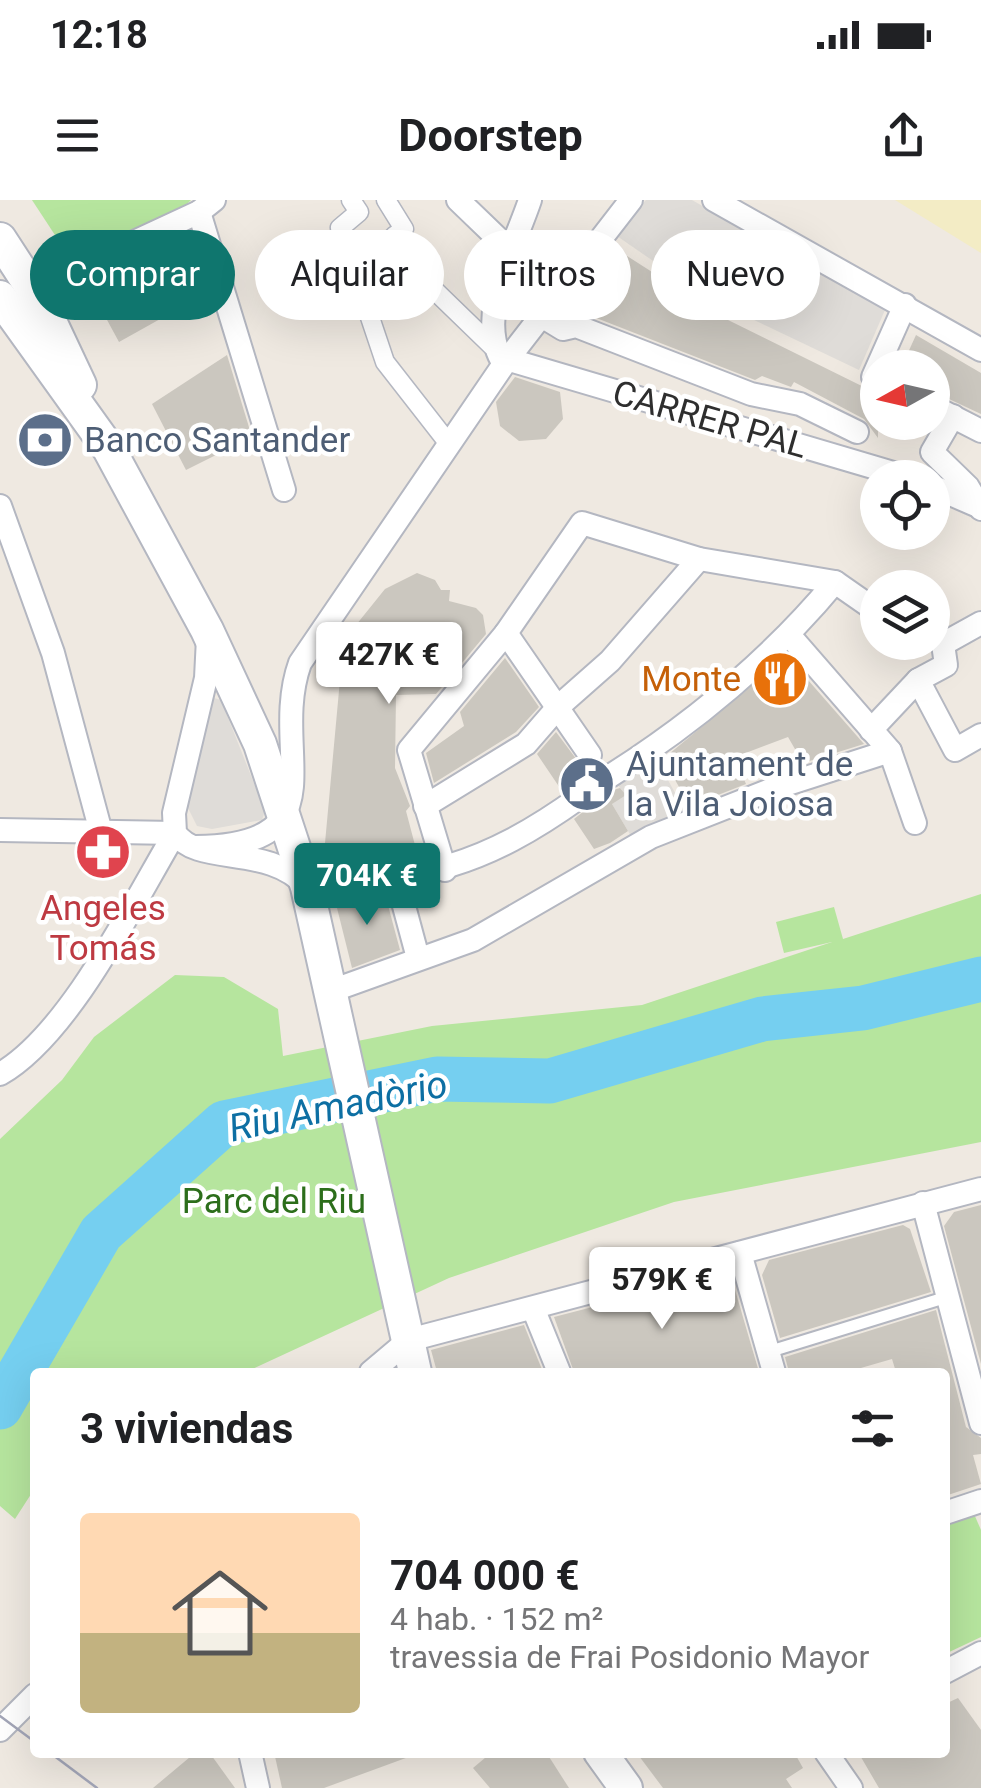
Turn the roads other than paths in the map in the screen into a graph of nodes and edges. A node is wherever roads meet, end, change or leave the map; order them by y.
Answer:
1 (352, 200) edge
2 (386, 200) edge
3 (458, 200) edge
4 (530, 200) edge
5 (631, 200) edge
6 (714, 200) edge
7 (206, 206) edge
8 (156, 230) edge
9 (489, 230) edge
10 (520, 230) edge
11 (607, 230) edge
12 (0, 239) edge
13 (23, 272) junction
14 (30, 273) edge
15 (0, 297) edge
16 (905, 305) junction
17 (493, 320) edge
18 (535, 320) edge
19 (548, 320) edge
20 (21, 325) edge
21 (885, 350) edge
22 (981, 350) edge
23 (502, 357) junction
24 (950, 415) edge
25 (981, 431) edge
26 (857, 432) dead end
27 (935, 440) edge
28 (449, 444) junction
29 (860, 463) edge
30 (284, 490) dead end
31 (950, 492) edge
32 (978, 502) edge
33 (0, 506) edge
34 (699, 559) junction
35 (835, 582) junction
36 (860, 599) edge
37 (981, 623) edge
38 (207, 630) junction
39 (506, 633) junction
40 (790, 636) junction
41 (950, 636) edge
42 (944, 660) edge
43 (918, 680) junction
44 (559, 706) junction
45 (871, 730) junction
46 (981, 735) edge
47 (890, 751) junction
48 (590, 755) dead end
49 (610, 776) tunnel mouth
50 (580, 797) tunnel mouth
51 (424, 806) junction
52 (287, 816) junction
53 (916, 823) dead end
54 (0, 830) edge
55 (101, 832) junction
56 (175, 833) junction
57 (196, 847) junction
58 (444, 870) junction
59 (398, 880) junction
60 (307, 887) junction
61 (418, 958) junction
62 (332, 997) junction
63 (10, 1068) edge
64 (0, 1091) edge
65 (981, 1189) edge
66 (924, 1204) junction
67 (740, 1253) junction
68 (948, 1297) junction
69 (533, 1308) junction
70 (408, 1340) junction
71 (771, 1362) edge
72 (376, 1368) edge
73 (415, 1368) edge
74 (557, 1368) edge
75 (981, 1422) edge
76 (981, 1501) edge
77 (950, 1511) edge
78 (981, 1652) edge
79 (950, 1669) edge
80 (30, 1700) edge
81 (0, 1730) edge
82 (251, 1758) edge
83 (604, 1758) edge
84 (830, 1758) edge
85 (258, 1788) edge
86 (626, 1788) edge
87 (851, 1788) edge

1 - 28 street
2 - 23 street
3 - 9 street
4 - 10 street
5 - 11 street
6 - 16 street
7 - 8 street
7 - 30 street
12 - 13 main road
13 - 14 street
13 - 20 main road
15 - 20 main road
16 - 21 street
16 - 22 street
17 - 23 street
18 - 23 street
19 - 26 street
20 - 38 main road
23 - 28 street
23 - 29 street, CARRER PAL
24 - 25 street
27 - 32 street
28 - 52 street
31 - 32 street
33 - 55 street
34 - 35 street
34 - 39 street
34 - 44 street
35 - 36 street
35 - 40 street
37 - 41 street
38 - 52 main road
38 - 56 street
39 - 44 street
39 - 51 street
40 - 45 street
40 - 49 street
42 - 43 street
43 - 45 street
43 - 46 street
44 - 48 street
44 - 51 street
45 - 47 street
47 - 53 street
47 - 61 street
50 - 58 street
51 - 58 street
52 - 57 street
52 - 60 main road
54 - 55 street
55 - 56 street
56 - 57 street
56 - 63 street
57 - 60 street
58 - 59 street
59 - 60 street
59 - 61 street
60 - 62 main road
61 - 62 street
62 - 70 main road
63 - 64 street
65 - 66 street
66 - 67 street
66 - 68 street
67 - 69 street
67 - 71 street
68 - 71 lane
68 - 75 street
69 - 70 street
69 - 74 street
70 - 72 street
70 - 73 main road
76 - 77 street
78 - 79 street
80 - 81 street
82 - 85 street
83 - 86 main road
84 - 87 street

